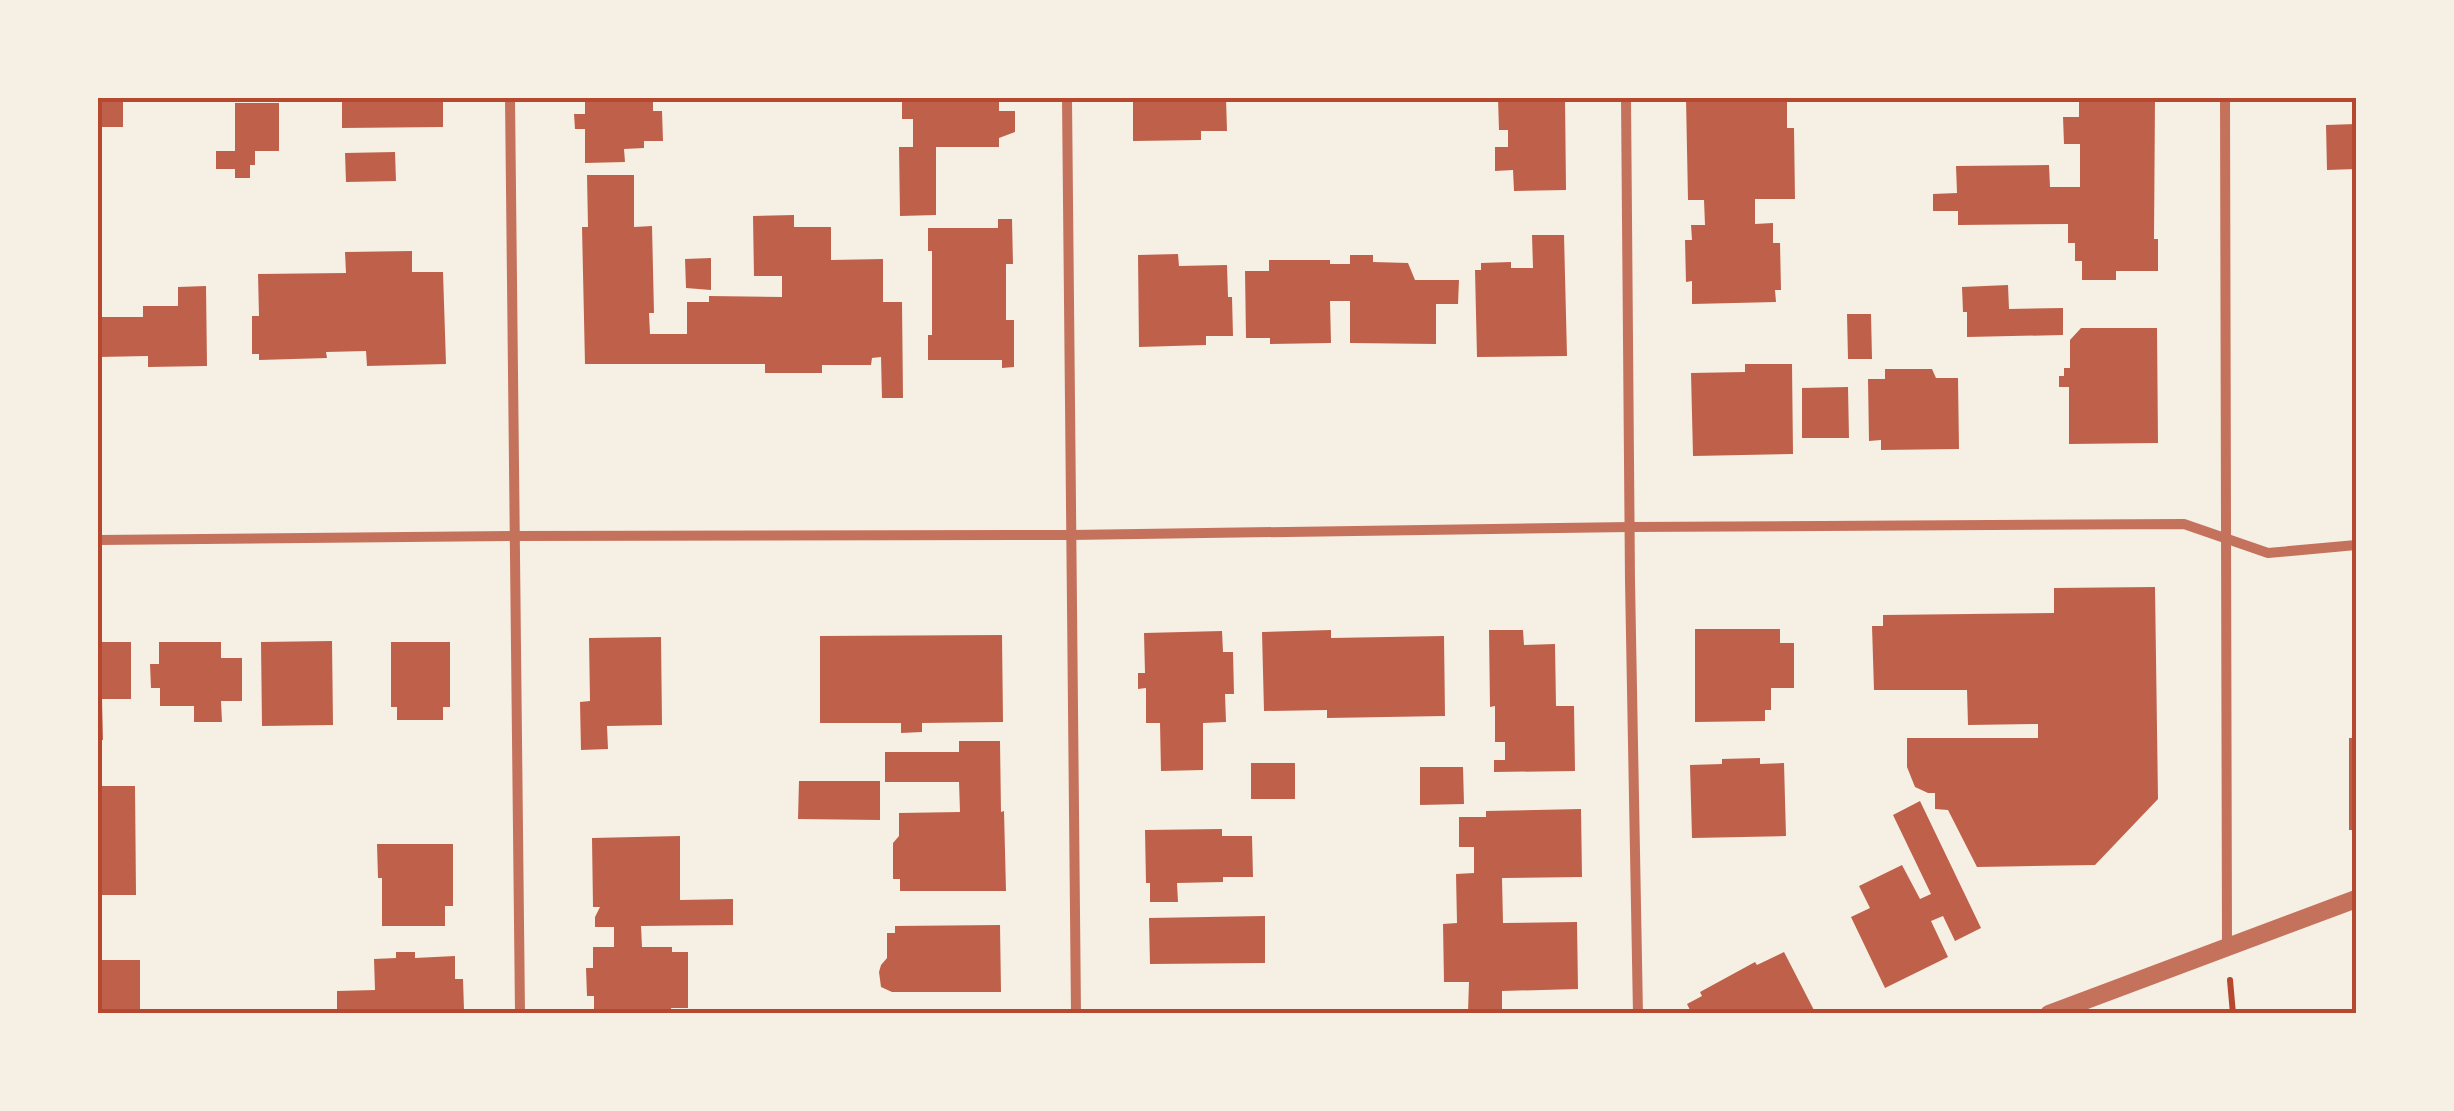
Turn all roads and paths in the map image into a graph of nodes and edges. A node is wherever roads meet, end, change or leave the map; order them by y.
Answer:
1 (510, 98) edge
2 (1067, 98) edge
3 (1626, 98) edge
4 (2225, 98) edge
5 (1630, 527) junction
6 (1071, 535) junction
7 (514, 536) junction
8 (2228, 539) junction
9 (98, 540) edge
10 (2356, 545) edge
11 (2356, 899) edge
12 (2227, 948) junction
13 (520, 1014) edge
14 (1076, 1014) edge
15 (1638, 1014) edge
16 (2049, 1014) edge

1 - 7 street
2 - 6 street
3 - 5 street
4 - 8 street
5 - 6 street
5 - 8 street
5 - 15 street
6 - 7 street
6 - 14 street
7 - 9 street
7 - 13 street
8 - 10 street
8 - 12 street
11 - 12 street
12 - 16 street

